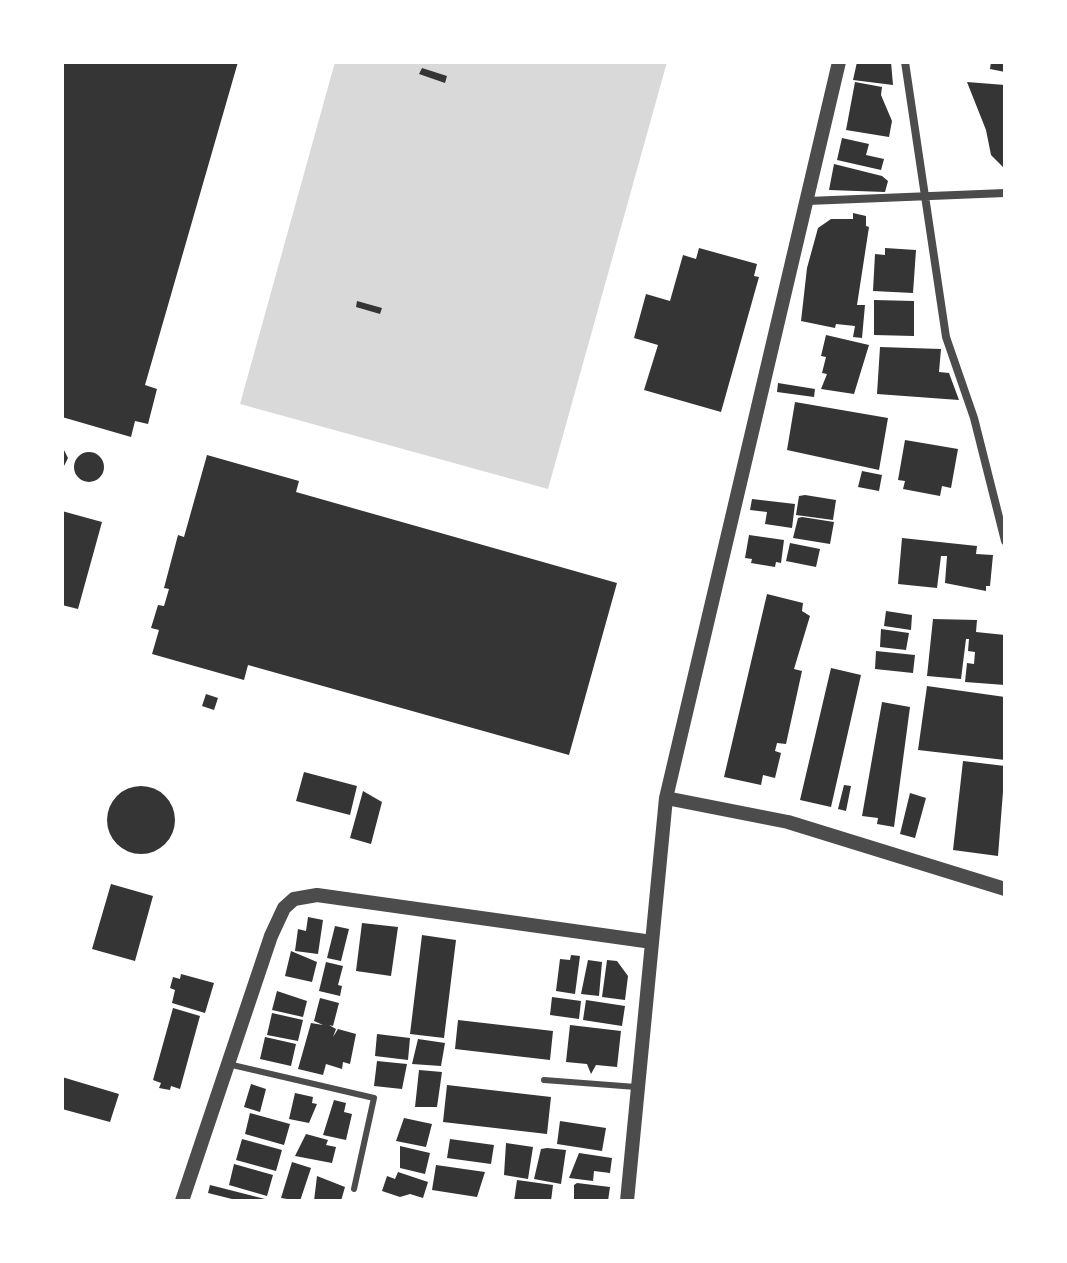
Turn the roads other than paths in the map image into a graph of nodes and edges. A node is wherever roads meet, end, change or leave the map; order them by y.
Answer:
1 (839, 62) edge
2 (905, 62) edge
3 (1005, 193) edge
4 (924, 198) junction
5 (808, 201) junction
6 (1005, 541) edge
7 (666, 798) junction
8 (1005, 889) edge
9 (652, 942) junction
10 (228, 1064) junction
11 (544, 1080) dead end
12 (638, 1087) junction
13 (354, 1189) dead end
14 (182, 1201) edge
15 (627, 1201) edge

1 - 5 street
2 - 4 street
3 - 4 street
4 - 5 street
4 - 6 street
5 - 7 street
7 - 8 street
7 - 9 street
9 - 10 street
9 - 12 street
10 - 13 lane
10 - 14 street
11 - 12 lane
12 - 15 street

